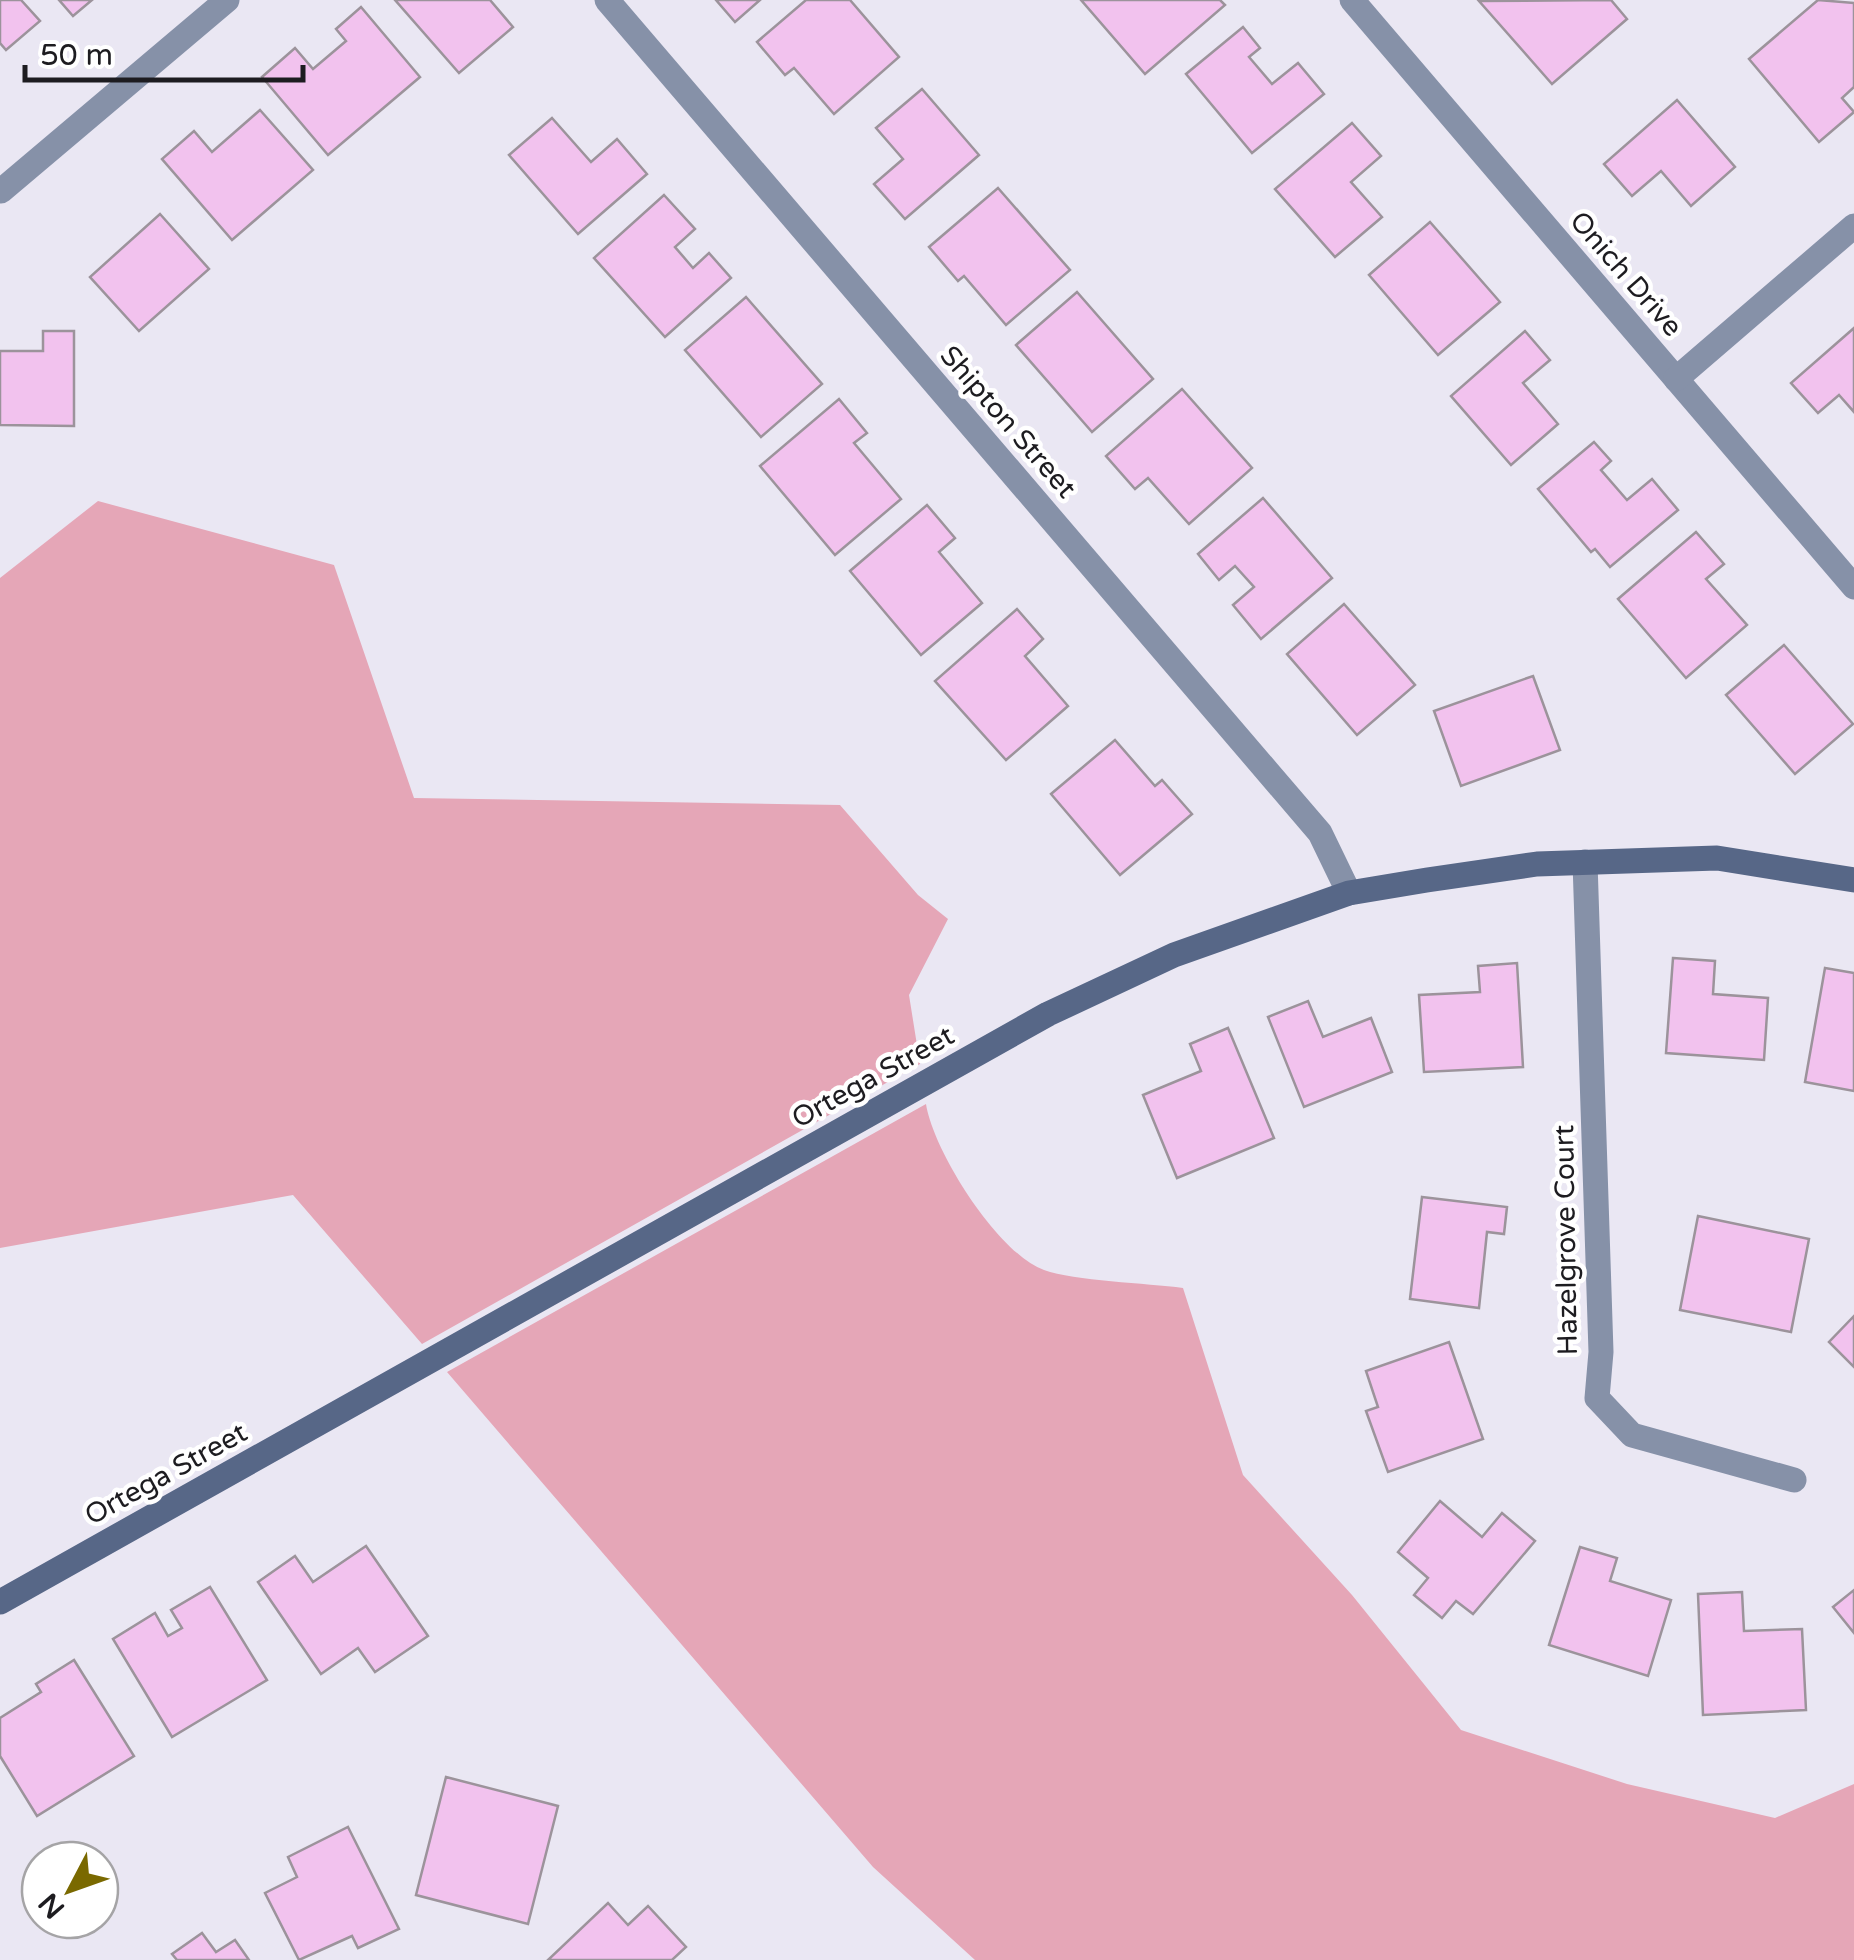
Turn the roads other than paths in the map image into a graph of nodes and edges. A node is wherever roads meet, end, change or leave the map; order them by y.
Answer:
1 (227, 0) edge
2 (607, 0) edge
3 (1352, 0) edge
4 (1, 191) edge
5 (1854, 226) edge
6 (1676, 379) junction
7 (1854, 587) edge
8 (1585, 862) junction
9 (1854, 880) edge
10 (1348, 893) junction
11 (1794, 1480) dead end
12 (0, 1602) edge

1 - 4 street
2 - 10 street, Shipton Street
3 - 6 street, Onich Drive
5 - 6 street
6 - 7 street, Onich Drive
8 - 9 street, Ortega Street
8 - 10 street, Ortega Street
8 - 11 street, Hazelgrove Court
10 - 12 street, Ortega Street

